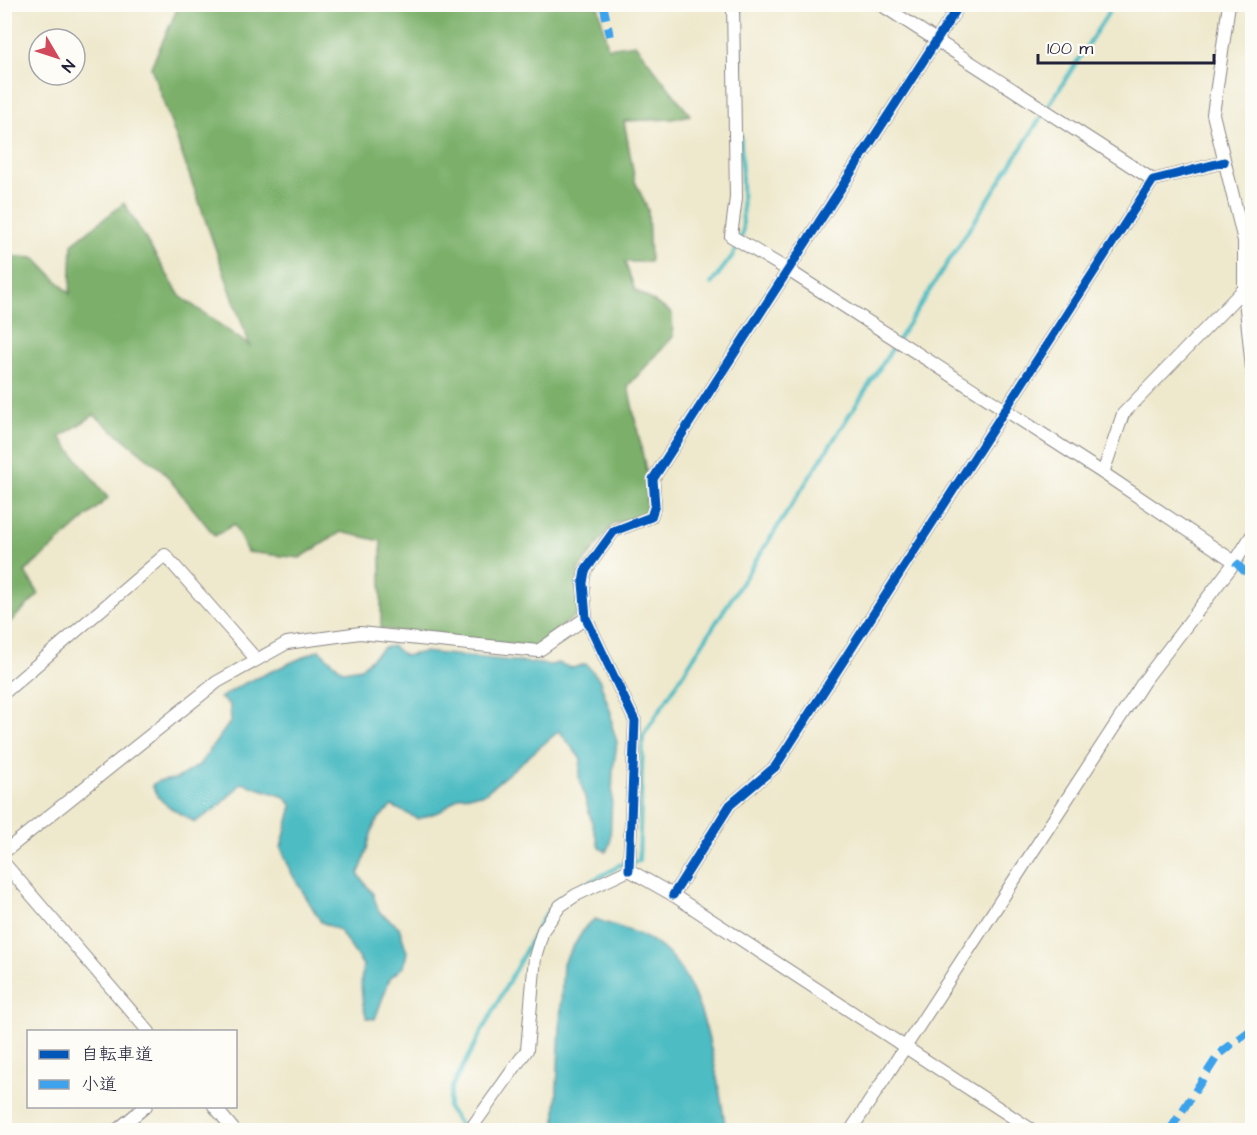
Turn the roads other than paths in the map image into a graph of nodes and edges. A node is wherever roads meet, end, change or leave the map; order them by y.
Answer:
1 (734, 4) edge
2 (880, 4) edge
3 (960, 4) edge
4 (1229, 4) edge
5 (936, 41) junction
6 (1224, 162) junction
7 (1153, 180) junction
8 (1248, 240) edge
9 (788, 270) junction
10 (1244, 289) junction
11 (1252, 368) edge
12 (1004, 411) junction
13 (1102, 473) junction
14 (1252, 535) edge
15 (1235, 562) junction
16 (586, 618) junction
17 (256, 659) junction
18 (4, 693) edge
19 (4, 852) edge
20 (4, 862) edge
21 (629, 870) junction
22 (673, 895) junction
23 (147, 1030) edge
24 (905, 1048) junction
25 (145, 1108) edge
26 (215, 1108) edge
27 (117, 1131) edge
28 (234, 1131) edge
29 (470, 1131) edge
30 (851, 1131) edge
31 (1032, 1131) edge

1 - 9 street
2 - 5 street
3 - 5 street
4 - 6 street
5 - 7 street
5 - 9 street
6 - 7 street
6 - 8 street
7 - 12 street
8 - 10 street
9 - 12 street
9 - 16 street
10 - 11 street
10 - 13 street
12 - 13 street
12 - 22 street
13 - 15 street
14 - 15 street
15 - 24 street
16 - 17 street
16 - 21 street
17 - 18 street
17 - 19 street
20 - 23 street
21 - 22 street
21 - 29 street
22 - 24 street
24 - 30 street
24 - 31 street
25 - 27 street
26 - 28 street

